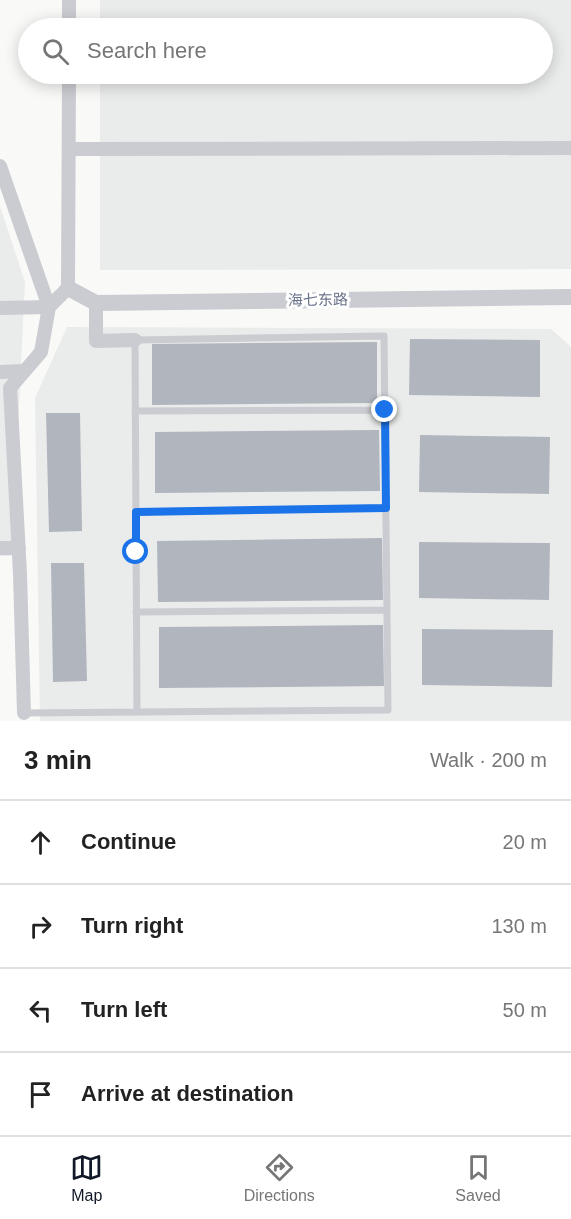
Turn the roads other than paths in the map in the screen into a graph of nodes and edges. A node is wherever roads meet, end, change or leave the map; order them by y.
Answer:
1 (69, 0) edge
2 (69, 18) edge
3 (69, 84) edge
4 (571, 148) edge
5 (69, 149) junction
6 (0, 166) edge
7 (68, 288) junction
8 (571, 297) edge
9 (96, 303) junction
10 (49, 307) junction
11 (0, 309) edge
12 (135, 339) junction
13 (24, 371) junction
14 (0, 372) edge
15 (385, 410) junction
16 (135, 411) junction
17 (386, 508) junction
18 (136, 512) junction
19 (0, 548) edge
20 (19, 548) junction
21 (387, 610) junction
22 (136, 612) junction
23 (137, 712) junction
24 (24, 713) joint

1 - 2 street
3 - 5 street
4 - 5 street
5 - 7 street
6 - 10 street
7 - 9 street, 海七东路
7 - 10 street
8 - 9 street, 海七东路
9 - 12 street
10 - 11 street
10 - 13 street
12 - 15 lane
12 - 16 lane
13 - 14 street
13 - 20 street
15 - 16 lane
15 - 17 lane
16 - 18 lane
17 - 18 lane
17 - 21 lane
18 - 22 lane
19 - 20 street
20 - 24 street
21 - 22 lane
21 - 23 lane
22 - 23 lane
23 - 24 lane

